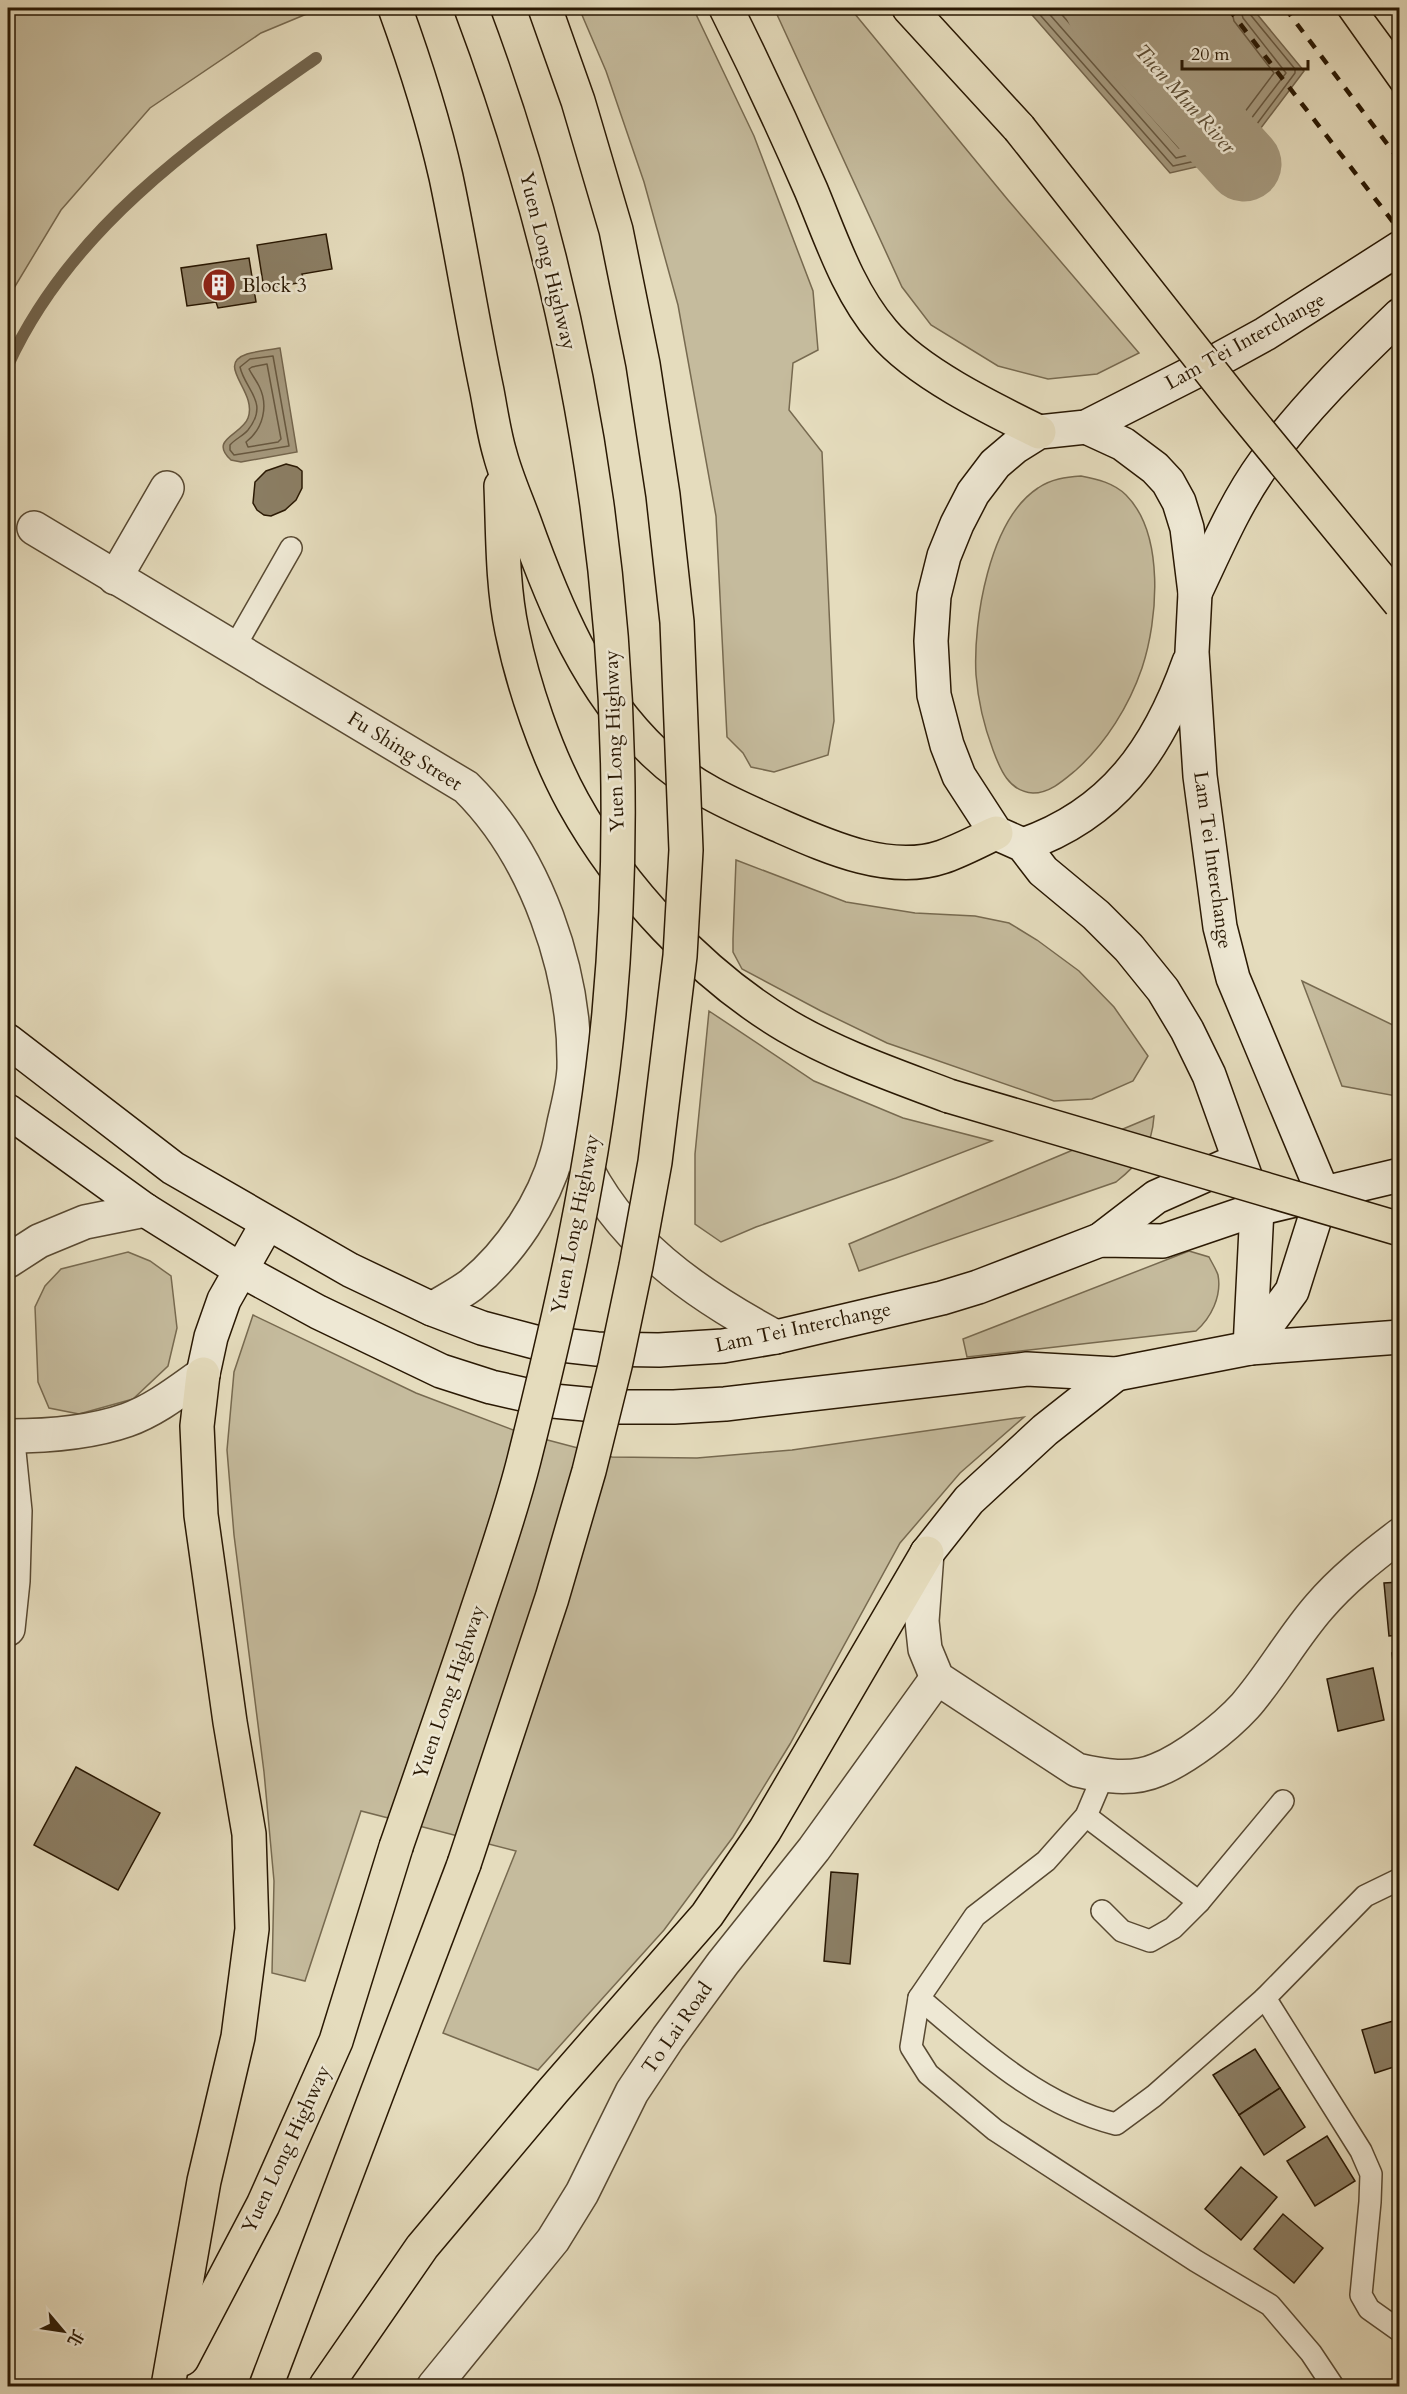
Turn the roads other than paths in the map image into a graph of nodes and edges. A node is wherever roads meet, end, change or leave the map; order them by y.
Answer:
1 (395, 8) edge
2 (471, 8) edge
3 (545, 8) edge
4 (726, 8) edge
5 (909, 8) edge
6 (1400, 248) edge
7 (1400, 315) edge
8 (1086, 427) junction
9 (1039, 432) junction
10 (500, 454) junction
11 (167, 488) dead end
12 (34, 528) dead end
13 (291, 548) dead end
14 (115, 578) junction
15 (1196, 593) junction
16 (1400, 603) edge
17 (234, 648) junction
18 (1192, 652) junction
19 (1009, 839) junction
20 (8, 1041) edge
21 (8, 1111) edge
22 (565, 1121) junction
23 (1240, 1159) junction
24 (1400, 1174) edge
25 (1323, 1193) junction
26 (1257, 1209) junction
27 (145, 1210) junction
28 (267, 1224) junction
29 (1400, 1229) edge
30 (1100, 1240) junction
31 (8, 1261) edge
32 (241, 1270) junction
33 (432, 1309) junction
34 (776, 1337) junction
35 (1400, 1337) edge
36 (1250, 1348) junction
37 (203, 1374) junction
38 (1116, 1374) junction
39 (8, 1436) edge
40 (8, 1442) edge
41 (1400, 1534) edge
42 (927, 1553) junction
43 (8, 1629) edge
44 (937, 1678) junction
45 (1103, 1776) junction
46 (1283, 1801) dead end
47 (1086, 1816) junction
48 (1400, 1879) edge
49 (1199, 1902) junction
50 (1102, 1911) dead end
51 (919, 1998) junction
52 (1265, 1998) junction
53 (1400, 2331) edge
54 (168, 2386) edge
55 (266, 2386) edge
56 (326, 2386) edge
57 (434, 2386) edge
58 (1333, 2386) edge

1 - 10 highway
2 - 54 highway, Yuen Long Highway, bridge
3 - 55 highway, bridge
4 - 9 highway
5 - 16 highway, bridge
6 - 8 main road, Lam Tei Interchange
7 - 15 main road, Lam Tei Interchange
8 - 9 main road, Lam Tei Interchange
8 - 15 main road, Lam Tei Interchange
9 - 19 main road, Lam Tei Interchange
10 - 19 highway
10 - 29 highway, bridge
11 - 14 main road
12 - 14 main road, Fu Shing Street
13 - 17 lane
14 - 17 main road, Fu Shing Street
15 - 18 main road, Lam Tei Interchange
17 - 22 main road, Fu Shing Street
18 - 19 main road, Lam Tei Interchange
18 - 25 main road, Lam Tei Interchange
19 - 23 main road, Lam Tei Interchange
20 - 28 main road, Lam Tei Interchange
21 - 27 main road
22 - 33 main road, Fu Shing Street
22 - 34 main road
23 - 26 main road, Lam Tei Interchange
23 - 30 main road
24 - 25 main road
25 - 26 main road
25 - 36 main road
26 - 30 main road, Lam Tei Interchange
26 - 36 main road, Lam Tei Interchange
27 - 31 main road
27 - 32 main road
28 - 32 main road
28 - 33 main road, Lam Tei Interchange
30 - 34 main road, Lam Tei Interchange
32 - 37 main road
32 - 38 main road
33 - 34 main road, Lam Tei Interchange
35 - 36 main road
36 - 38 main road
37 - 39 main road
37 - 54 highway
38 - 42 main road
40 - 43 main road
41 - 45 main road
42 - 44 main road
42 - 56 highway
44 - 45 main road
44 - 57 main road, To Lai Road
45 - 47 lane
46 - 49 lane
47 - 49 lane
47 - 51 lane
48 - 52 lane
49 - 50 lane
51 - 52 lane
51 - 58 lane
52 - 53 lane

